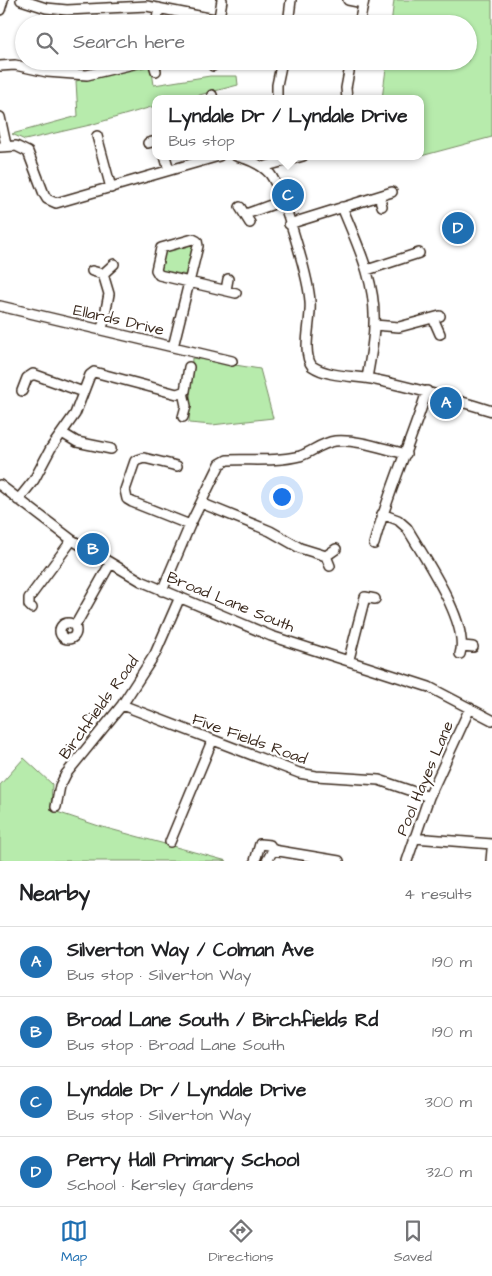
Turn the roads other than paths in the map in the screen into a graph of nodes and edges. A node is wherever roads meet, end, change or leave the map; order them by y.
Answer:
1 (3, 0) edge
2 (21, 0) edge
3 (69, 0) edge
4 (222, 0) edge
5 (291, 0) edge
6 (348, 0) edge
7 (363, 2) edge
8 (159, 8) junction
9 (0, 10) edge
10 (67, 10) junction
11 (158, 15) edge
12 (188, 15) edge
13 (219, 15) edge
14 (289, 15) edge
15 (361, 15) edge
16 (15, 64) edge
17 (0, 66) edge
18 (39, 70) edge
19 (105, 70) edge
20 (280, 70) edge
21 (349, 70) edge
22 (277, 95) edge
23 (347, 95) edge
24 (0, 117) edge
25 (95, 142) dead end
26 (3, 146) edge
27 (167, 160) edge
28 (205, 160) edge
29 (245, 160) edge
30 (288, 160) edge
31 (263, 168) junction
32 (169, 170) junction
33 (111, 188) junction
34 (392, 192) dead end
35 (379, 196) junction
36 (282, 201) junction
37 (382, 206) dead end
38 (342, 207) junction
39 (245, 215) dead end
40 (289, 224) junction
41 (414, 257) dead end
42 (114, 264) dead end
43 (368, 270) junction
44 (92, 271) dead end
45 (103, 274) junction
46 (228, 279) dead end
47 (189, 282) junction
48 (226, 290) junction
49 (236, 293) dead end
50 (0, 306) edge
51 (374, 325) junction
52 (102, 330) junction
53 (440, 334) dead end
54 (174, 347) junction
55 (232, 361) dead end
56 (189, 367) dead end
57 (367, 378) junction
58 (22, 391) dead end
59 (427, 391) junction
60 (83, 392) junction
61 (183, 392) junction
62 (492, 411) edge
63 (183, 417) dead end
64 (62, 434) junction
65 (112, 449) dead end
66 (406, 454) junction
67 (177, 466) dead end
68 (0, 485) edge
69 (18, 500) junction
70 (201, 503) junction
71 (382, 514) junction
72 (190, 525) junction
73 (72, 540) junction
74 (374, 544) dead end
75 (336, 549) dead end
76 (326, 556) junction
77 (110, 564) junction
78 (330, 566) dead end
79 (162, 590) junction
80 (180, 597) junction
81 (375, 599) dead end
82 (32, 608) dead end
83 (75, 626) dead end
84 (473, 646) dead end
85 (349, 659) junction
86 (122, 705) junction
87 (470, 708) junction
88 (492, 720) edge
89 (212, 741) junction
90 (429, 797) junction
91 (56, 807) dead end
92 (414, 838) junction
93 (170, 842) dead end
94 (492, 844) edge
95 (273, 850) junction
96 (492, 850) edge
97 (255, 861) edge
98 (267, 861) edge
99 (338, 861) edge
100 (407, 861) edge
101 (491, 861) edge

1 - 9 street
2 - 10 street
3 - 10 street
4 - 13 street
5 - 14 street
6 - 7 street
7 - 15 street
8 - 10 street
8 - 11 street
8 - 12 street
16 - 17 street
18 - 19 street
20 - 22 street
21 - 23 street
24 - 26 street
25 - 33 street
26 - 33 street
27 - 32 street
28 - 32 street
29 - 31 street
30 - 31 street
31 - 36 street
32 - 33 street
34 - 35 street
35 - 37 street
35 - 38 street
36 - 39 street
36 - 40 street
38 - 40 street
38 - 43 street
40 - 57 street
41 - 43 street
42 - 45 street
43 - 51 street
44 - 45 street
45 - 52 street
46 - 48 street
47 - 47 street
47 - 48 street
47 - 54 street
48 - 49 street
50 - 52 street, Ellards Drive
51 - 53 street
51 - 57 street
52 - 54 street, Ellards Drive
54 - 55 street, Ellards Drive
56 - 61 street
57 - 59 street
58 - 60 street
59 - 62 street
59 - 66 street
60 - 61 street
60 - 64 street
61 - 63 street
64 - 65 street
64 - 69 street
66 - 70 street
66 - 71 street
67 - 72 street
68 - 69 street, Broad Lane South
69 - 73 street, Broad Lane South
70 - 72 street
70 - 76 street
71 - 74 street
71 - 84 street
72 - 79 street
73 - 77 street, Broad Lane South
73 - 82 street
75 - 76 street
76 - 78 street
77 - 79 street, Broad Lane South
77 - 83 street
79 - 80 street, Broad Lane South
80 - 85 street, Broad Lane South
80 - 86 street, Birchfields Road
81 - 85 street
85 - 87 street, Broad Lane South
86 - 89 street, Five Fields Road
86 - 91 street, Birchfields Road
87 - 88 street, Broad Lane South
87 - 90 street, Pool Hayes Lane
89 - 90 street, Five Fields Road
89 - 93 street
90 - 92 street, Pool Hayes Lane
92 - 94 street
92 - 100 street, Pool Hayes Lane
95 - 97 street
95 - 98 street
95 - 99 street
96 - 101 street

